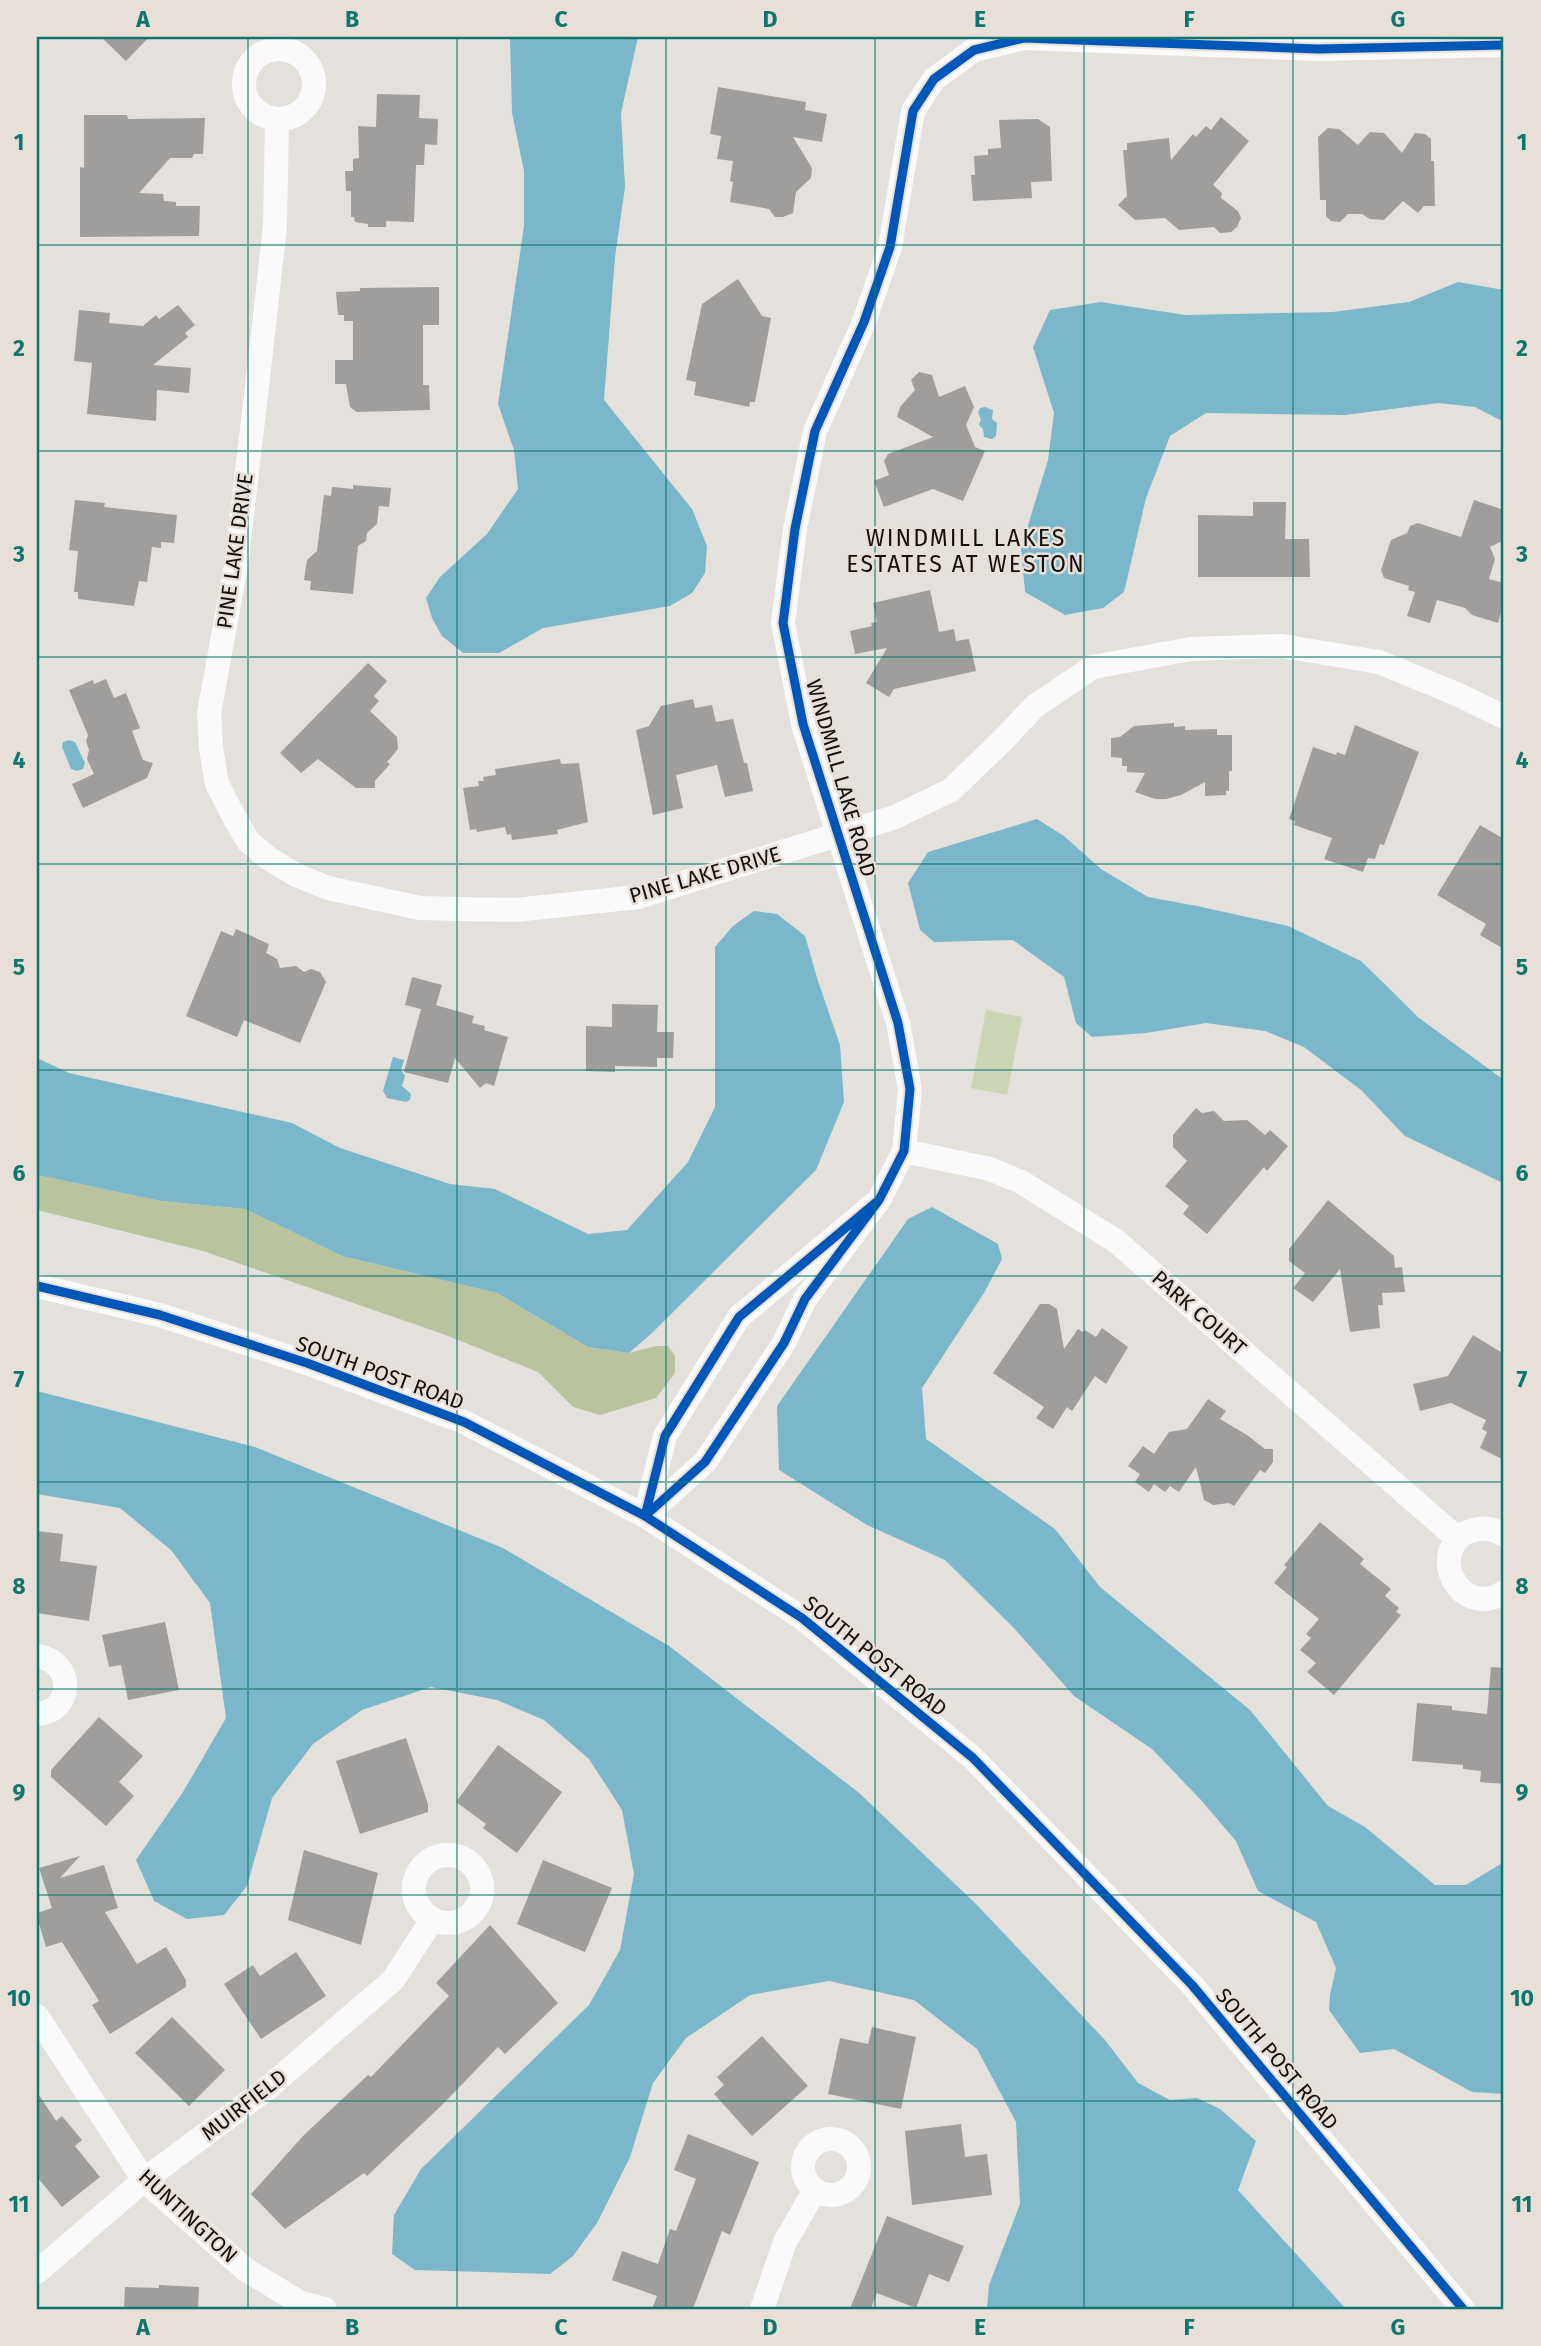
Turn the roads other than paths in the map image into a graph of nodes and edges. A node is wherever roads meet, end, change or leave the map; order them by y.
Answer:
1 (1504, 45) edge
2 (277, 119) dead end
3 (1504, 717) edge
4 (837, 836) junction
5 (904, 1151) junction
6 (879, 1200) junction
7 (37, 1286) edge
8 (645, 1516) junction
9 (1504, 1535) edge
10 (1458, 1539) junction
11 (1504, 1592) edge
12 (37, 1656) edge
13 (37, 1714) edge
14 (432, 1920) dead end
15 (37, 2016) edge
16 (144, 2180) junction
17 (815, 2190) dead end
18 (37, 2272) edge
19 (325, 2309) edge
20 (762, 2309) edge
21 (1463, 2309) edge

1 - 4 street, WINDMILL LAKE ROAD
2 - 4 street, PINE LAKE DRIVE
3 - 4 street, PINE LAKE DRIVE
4 - 5 street, WINDMILL LAKE ROAD
5 - 6 street, WINDMILL LAKE ROAD
5 - 10 street, PARK COURT
6 - 8 street, WINDMILL LAKE ROAD
6 - 8 street, WINDMILL LAKE ROAD
7 - 8 street, SOUTH POST ROAD
8 - 21 street, SOUTH POST ROAD
9 - 10 street
10 - 11 street
12 - 13 street
14 - 16 street, MUIRFIELD
15 - 16 street, HUNTINGTON
16 - 18 street, MUIRFIELD
16 - 19 street, HUNTINGTON
17 - 20 street

